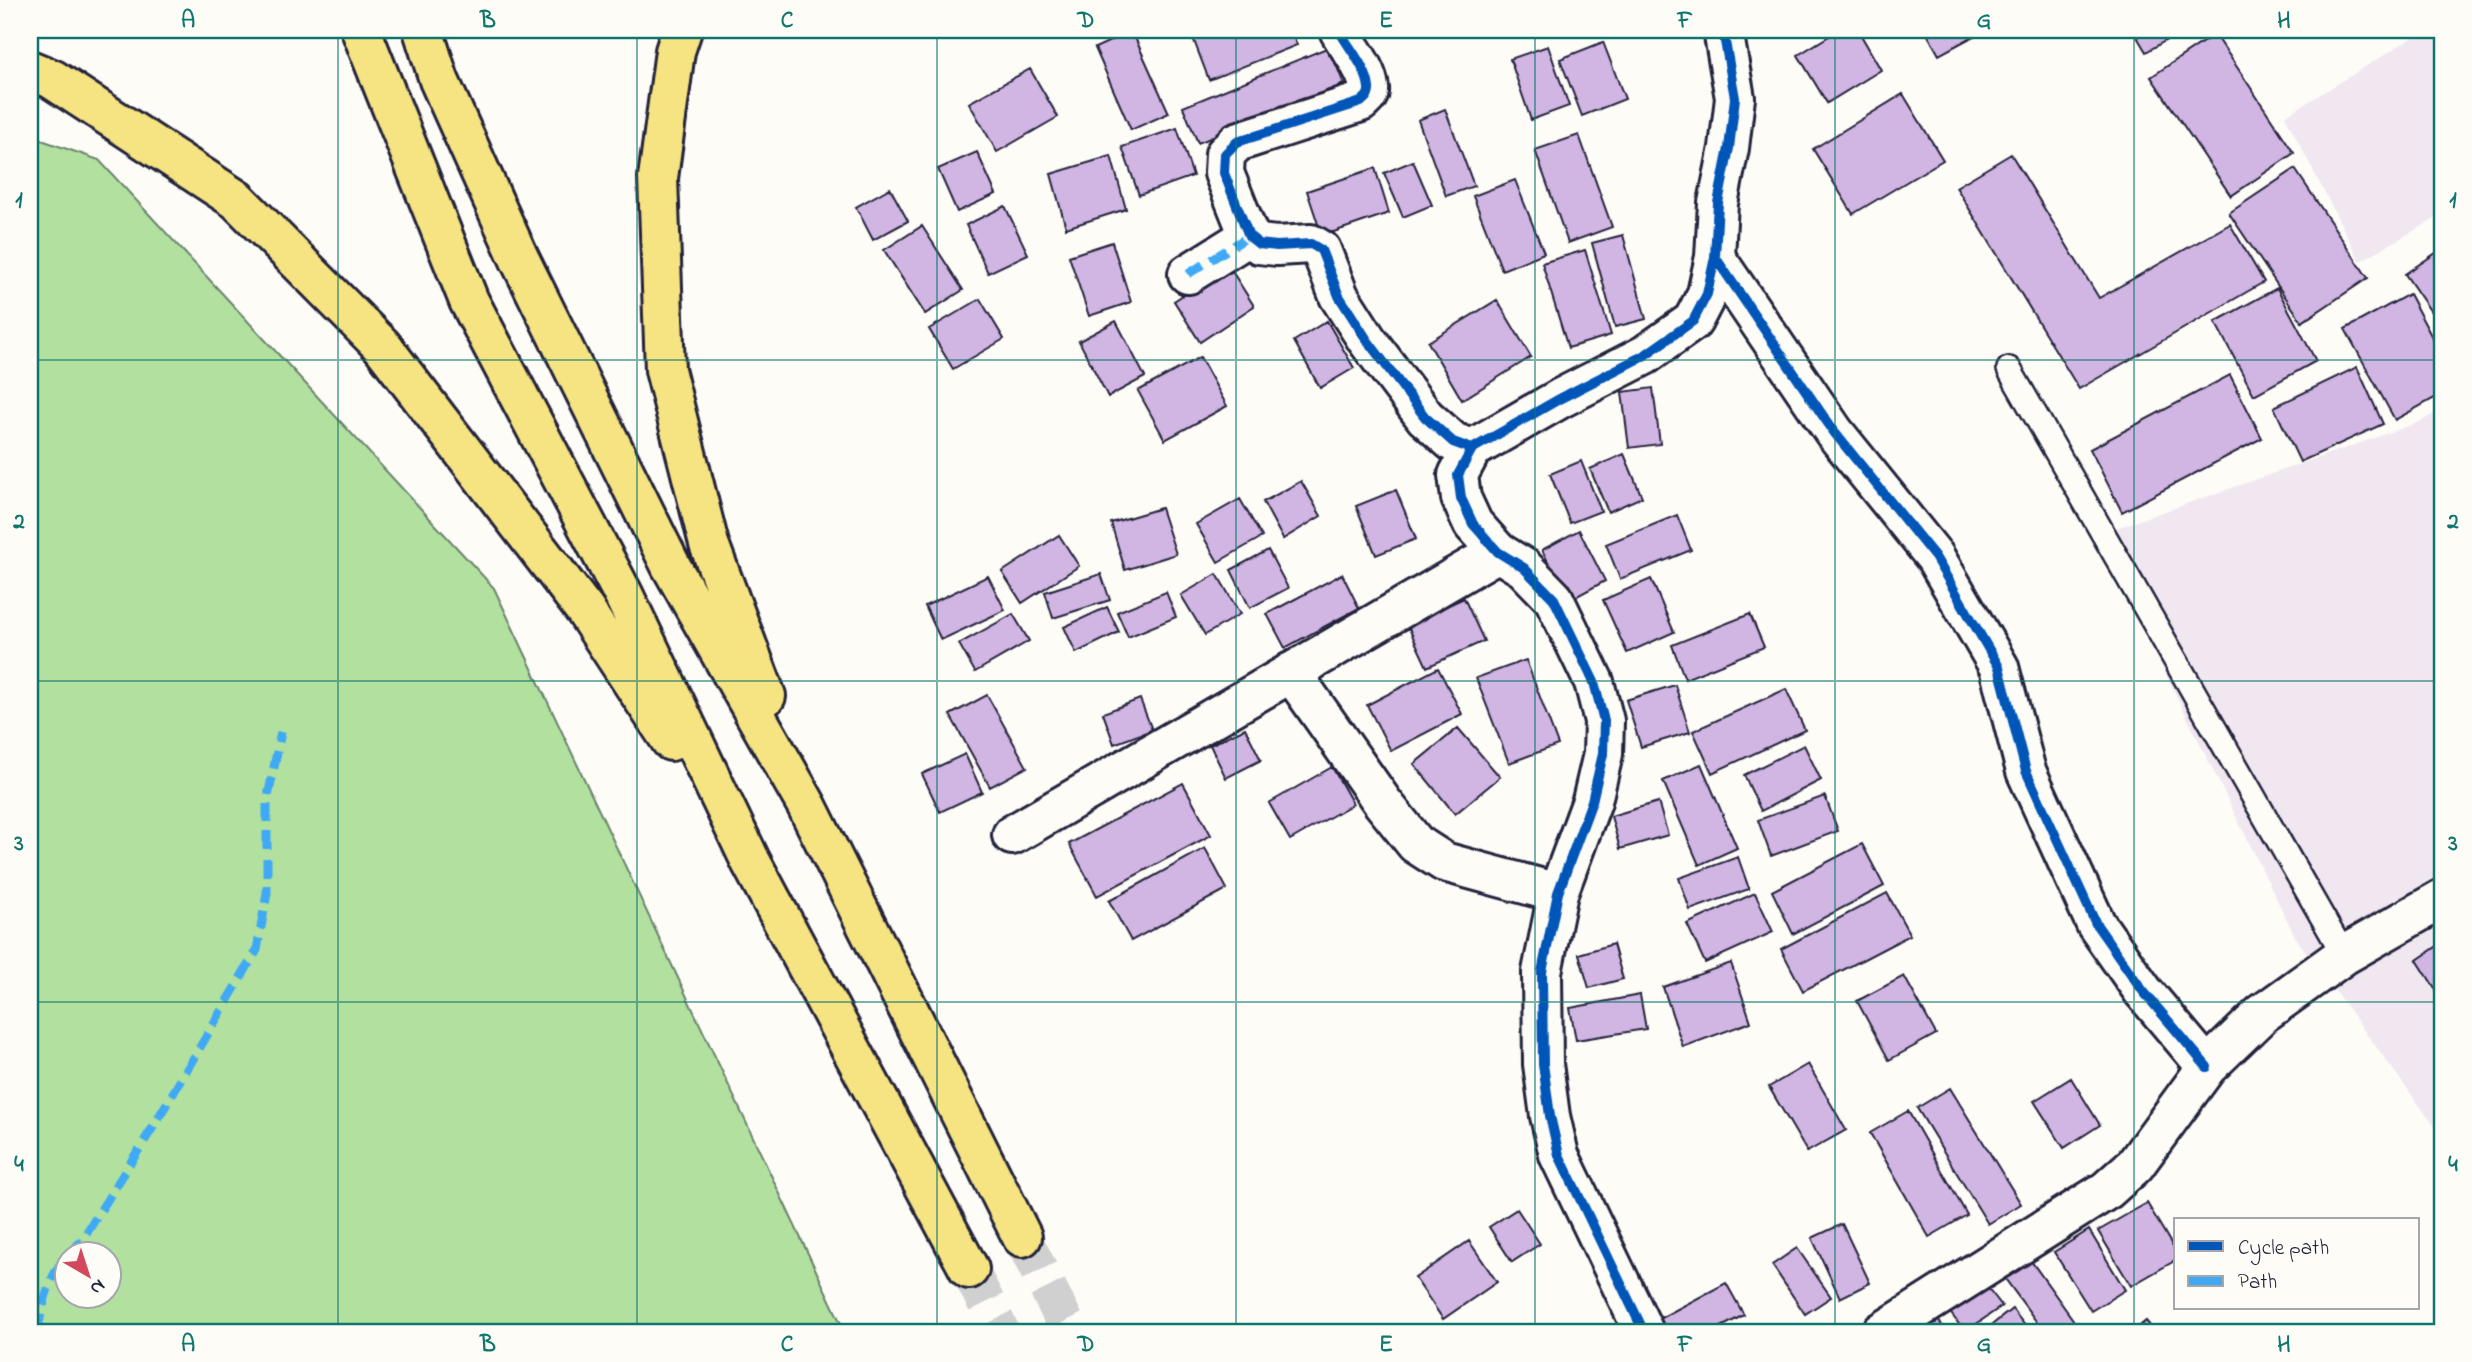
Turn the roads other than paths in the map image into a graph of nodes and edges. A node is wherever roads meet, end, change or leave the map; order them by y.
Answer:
1 (361, 30) edge
2 (423, 30) edge
3 (682, 30) edge
4 (1723, 30) edge
5 (1346, 31) edge
6 (30, 70) edge
7 (1250, 236) junction
8 (1715, 257) junction
9 (1188, 274) dead end
10 (2009, 369) dead end
11 (1472, 449) junction
12 (1498, 552) junction
13 (1291, 672) junction
14 (807, 806) junction
15 (1012, 835) dead end
16 (751, 862) junction
17 (1558, 893) junction
18 (2442, 899) edge
19 (2344, 956) junction
20 (2207, 1067) junction
21 (1022, 1237) tunnel mouth
22 (969, 1269) tunnel mouth
23 (1644, 1332) edge
24 (1882, 1332) edge

1 - 16 highway
2 - 14 highway
3 - 14 highway
4 - 8 street
5 - 7 street
6 - 16 highway
7 - 9 street
7 - 11 street
8 - 11 street
8 - 20 street
10 - 19 lane
11 - 12 street
12 - 13 street
12 - 17 street
13 - 15 street
13 - 17 street
14 - 21 highway
16 - 22 highway
17 - 23 street
18 - 19 street
19 - 20 street
20 - 24 street

